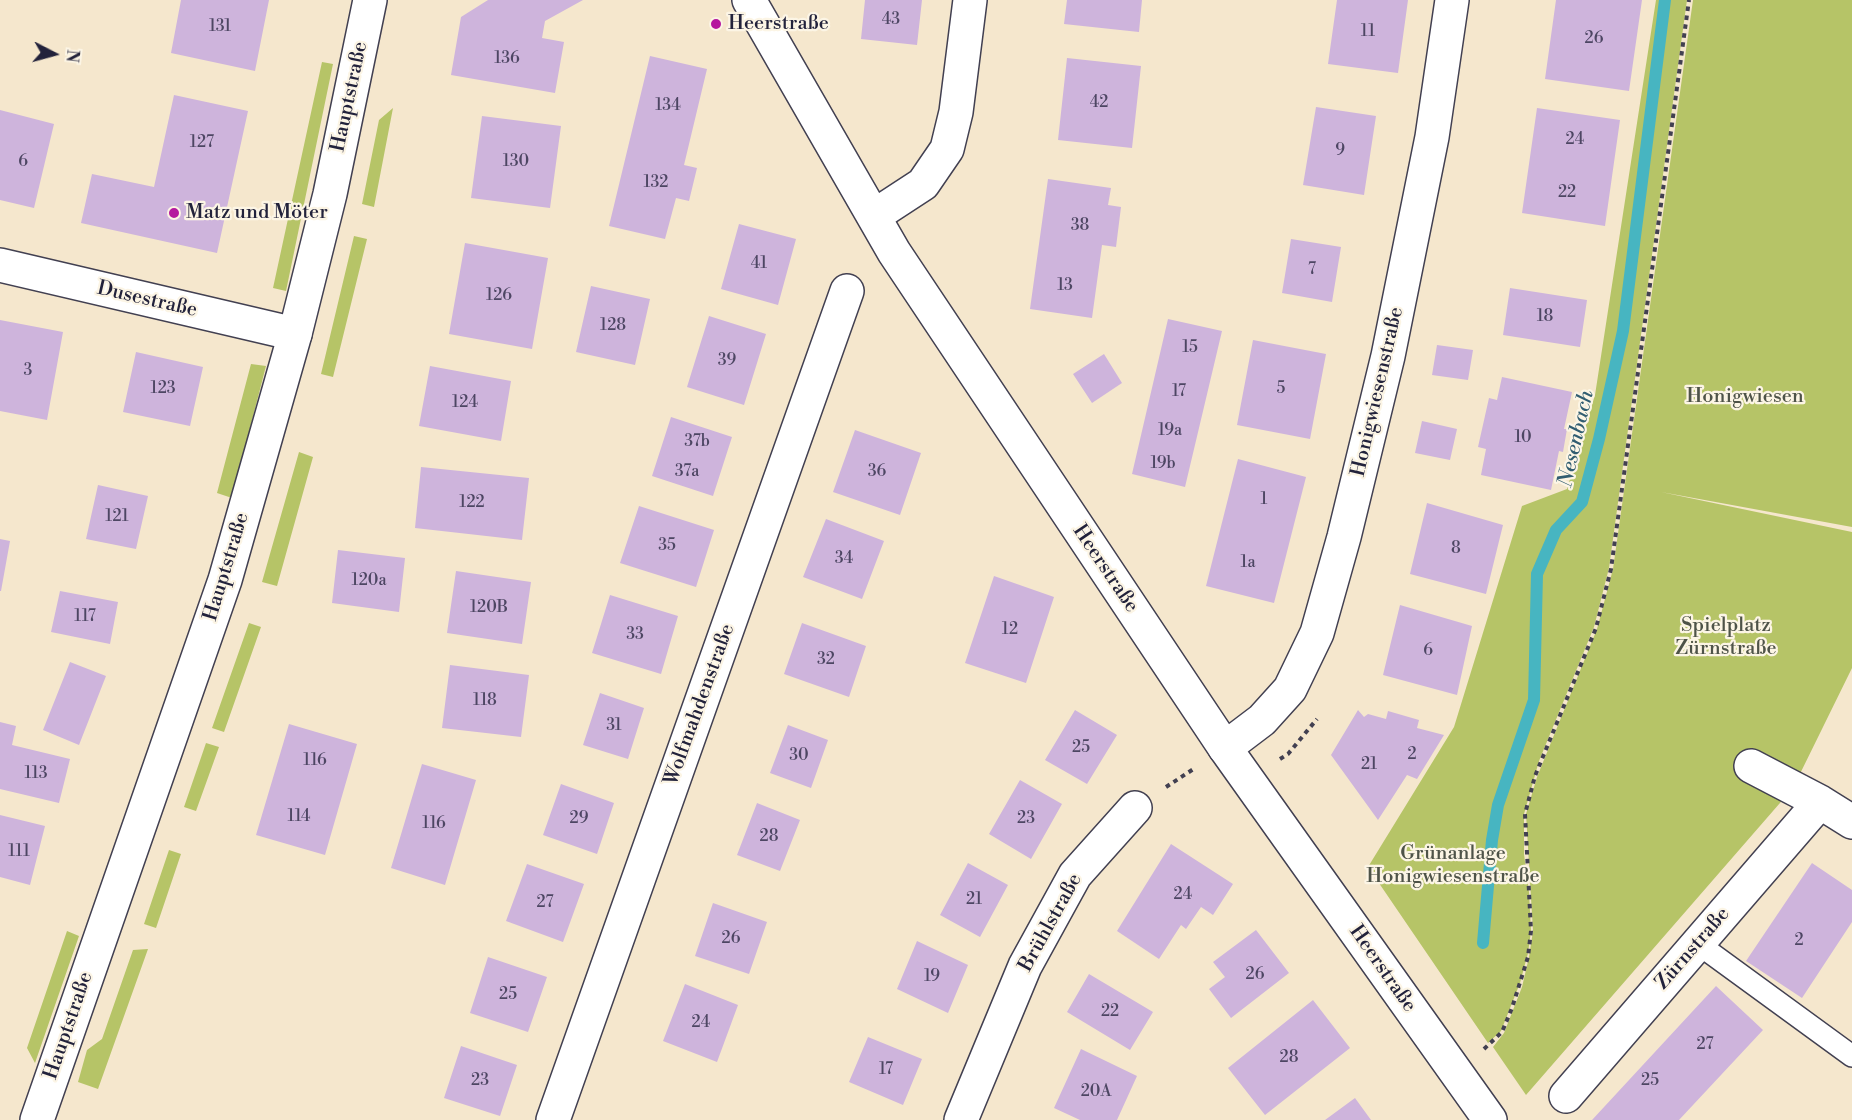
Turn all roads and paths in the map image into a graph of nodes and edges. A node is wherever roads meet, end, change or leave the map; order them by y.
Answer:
1 (370, 0) edge
2 (749, 0) edge
3 (970, 0) edge
4 (1452, 0) edge
5 (1689, 0) edge
6 (874, 216) junction
7 (0, 265) edge
8 (847, 291) dead end
9 (295, 334) junction
10 (1226, 748) junction
11 (1751, 766) dead end
12 (1820, 802) junction
13 (1135, 808) joint
14 (1852, 822) edge
15 (1697, 943) junction
16 (1852, 1056) edge
17 (1457, 1075) junction
18 (1566, 1096) dead end
19 (37, 1120) edge
20 (553, 1120) edge
21 (961, 1120) edge
22 (1490, 1120) edge

1 - 9 street, Hauptstraße
2 - 6 street, Heerstraße
3 - 6 street
4 - 10 street, Honigwiesenstraße
5 - 17 path
6 - 10 street, Heerstraße
7 - 9 street, Dusestraße
8 - 20 street, Wolfmahdenstraße
9 - 19 street, Hauptstraße
10 - 13 path
10 - 17 street, Heerstraße
11 - 12 street
12 - 14 street
12 - 15 street, Zürnstraße
13 - 21 street, Brühlstraße
15 - 16 lane
15 - 18 street, Zürnstraße
17 - 22 street, Heerstraße

